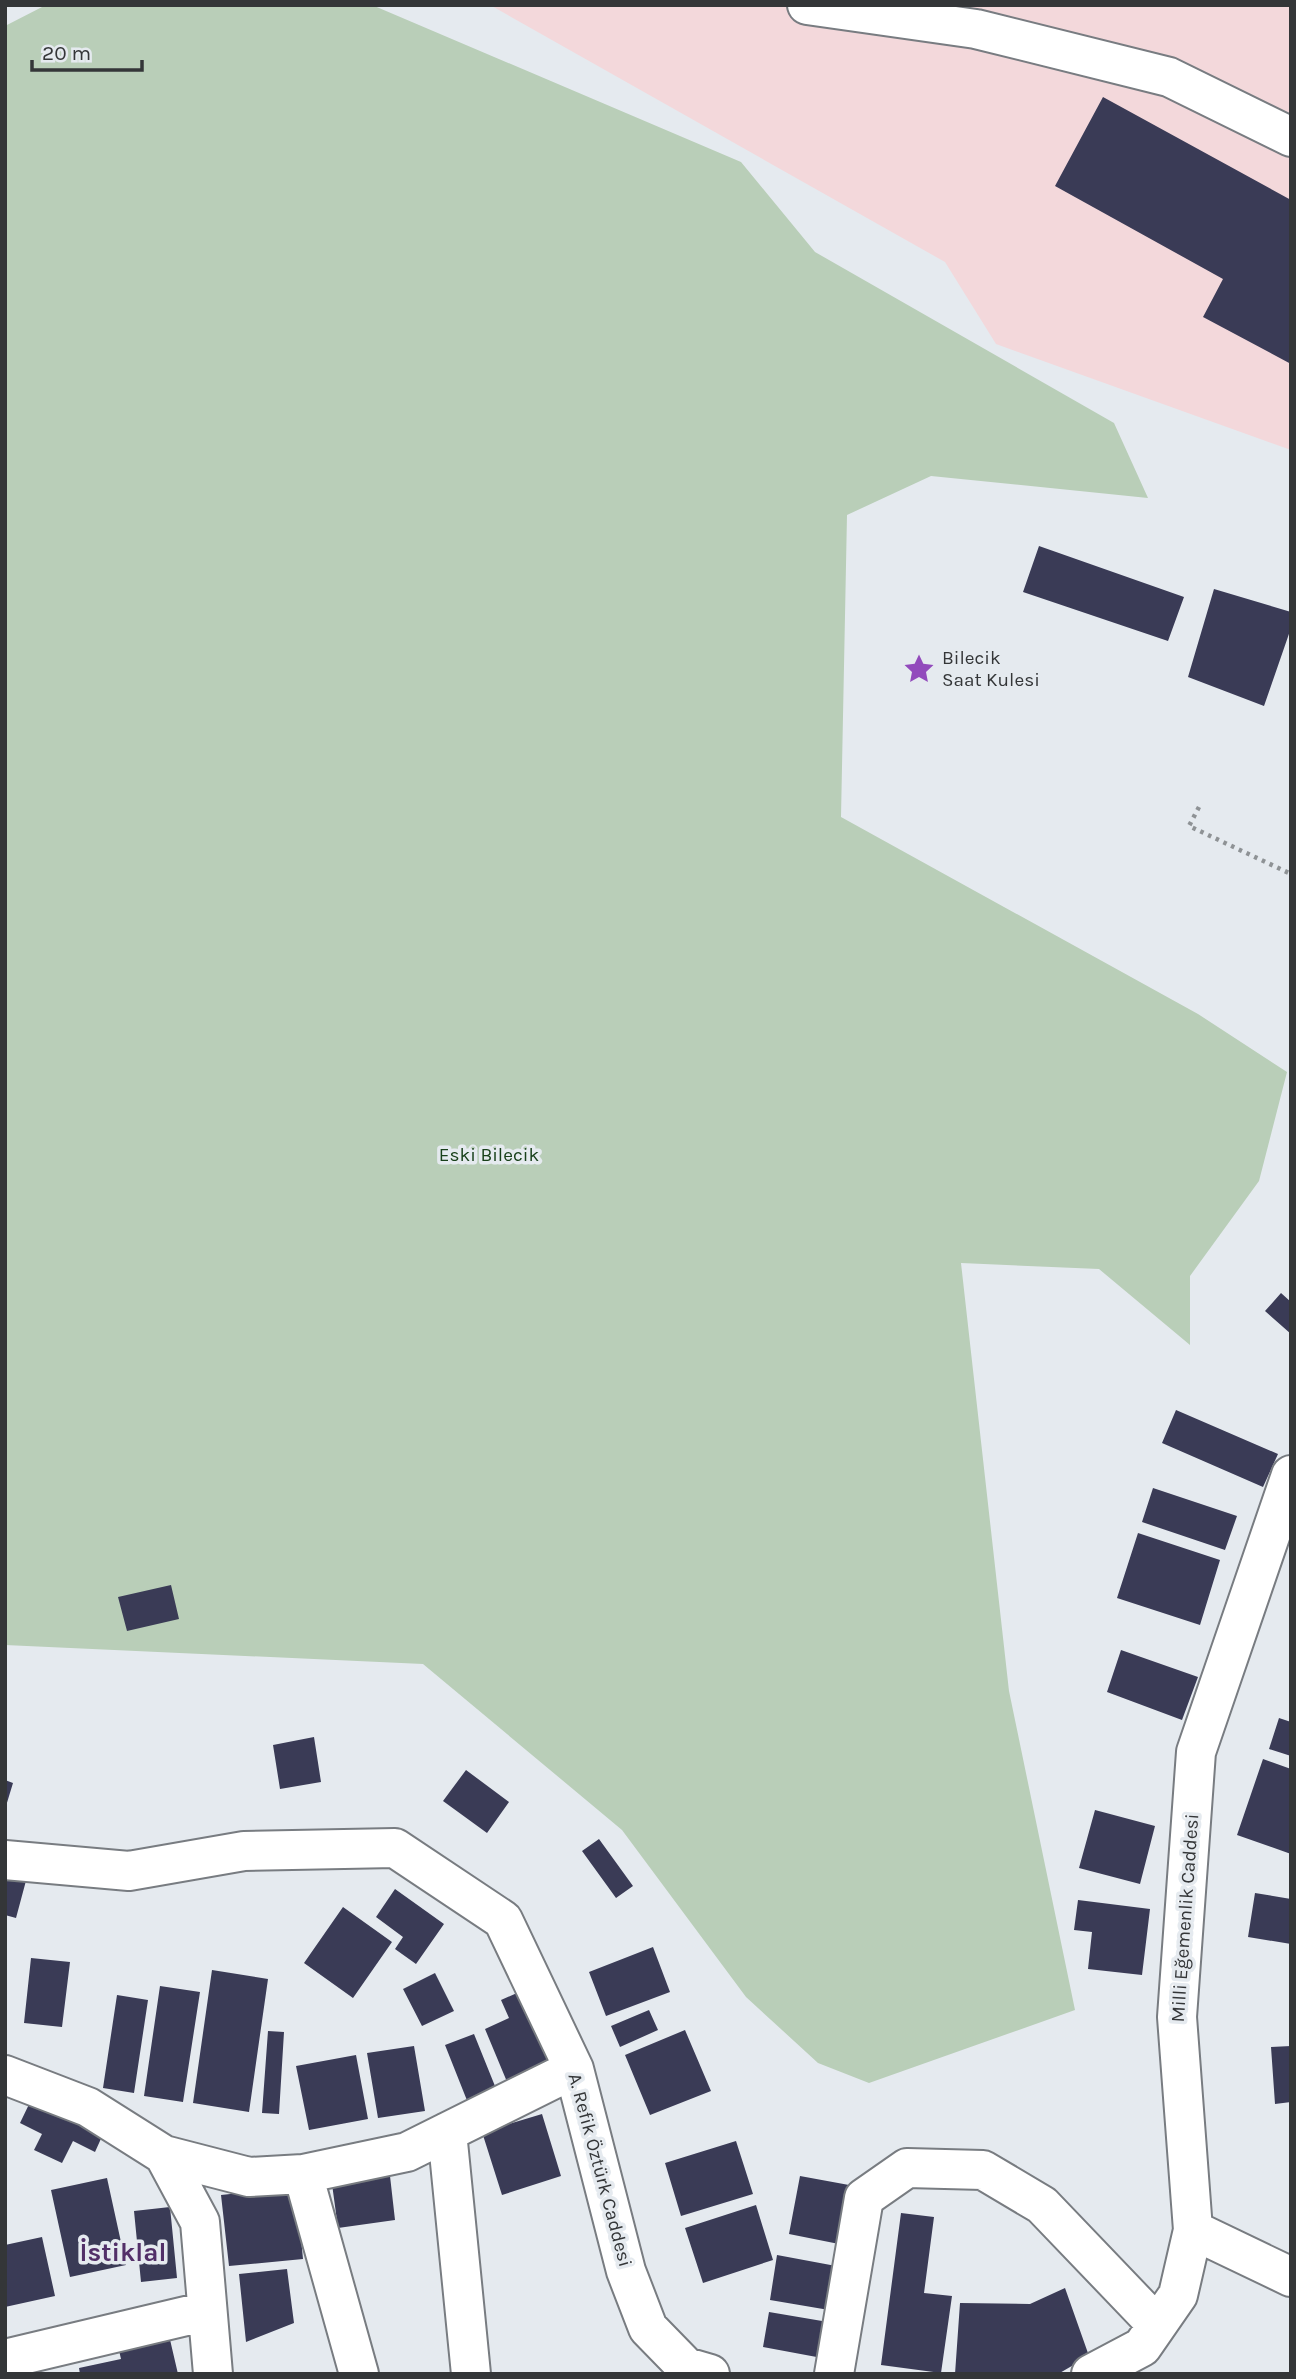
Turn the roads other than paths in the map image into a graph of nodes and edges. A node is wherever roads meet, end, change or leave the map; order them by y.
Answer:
1 (807, 5) edge
2 (1291, 137) edge
3 (1291, 1475) edge
4 (5, 1860) edge
5 (574, 2069) junction
6 (5, 2075) edge
7 (447, 2132) junction
8 (164, 2155) junction
9 (303, 2174) junction
10 (1194, 2230) junction
11 (1291, 2277) edge
12 (207, 2311) junction
13 (1157, 2325) junction
14 (5, 2359) edge
15 (213, 2374) edge
16 (359, 2374) edge
17 (471, 2374) edge
18 (710, 2374) edge
19 (834, 2374) edge
20 (1091, 2374) edge

1 - 2 street
3 - 10 street, Milli Eğemenlik Caddesi
4 - 5 street, A. Refik Öztürk Caddesi
5 - 7 street
5 - 18 street, A. Refik Öztürk Caddesi
6 - 8 street
7 - 9 street
7 - 17 street
8 - 9 street
8 - 12 street
9 - 16 street
10 - 11 street
10 - 13 street, Milli Eğemenlik Caddesi
12 - 14 street
12 - 15 street
13 - 19 street
13 - 20 street, Milli Eğemenlik Caddesi

